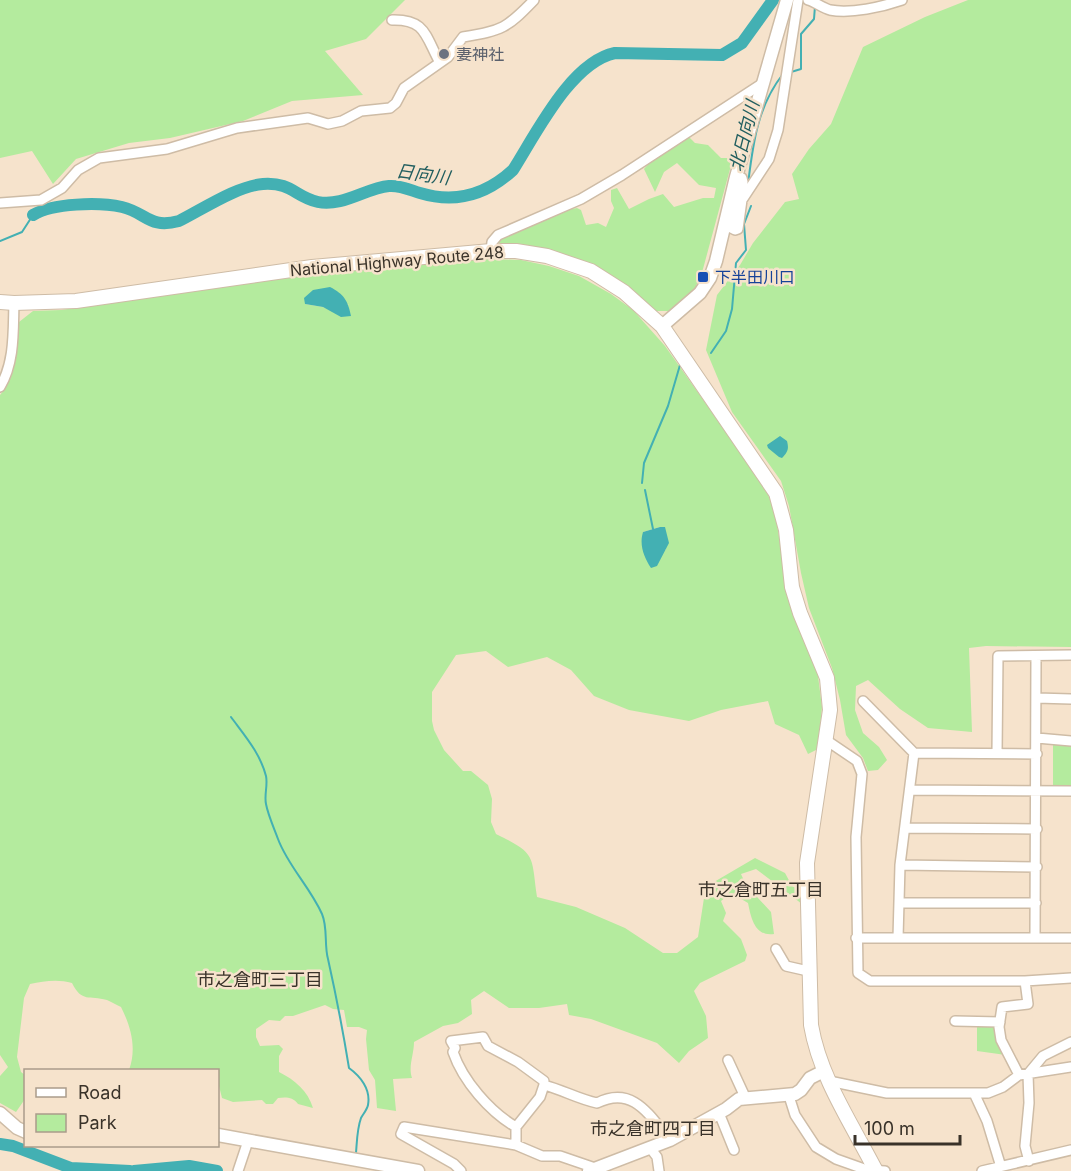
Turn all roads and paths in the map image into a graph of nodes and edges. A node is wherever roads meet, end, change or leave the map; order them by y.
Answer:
1 (534, 0) edge
2 (787, 0) edge
3 (798, 0) edge
4 (902, 0) edge
5 (813, 2) edge
6 (392, 20) dead end
7 (439, 61) junction
8 (762, 83) junction
9 (736, 177) junction
10 (0, 202) edge
11 (491, 251) junction
12 (0, 302) edge
13 (14, 303) junction
14 (663, 326) junction
15 (0, 387) edge
16 (1071, 655) edge
17 (1036, 656) junction
18 (1037, 699) junction
19 (1071, 699) edge
20 (863, 701) dead end
21 (1037, 738) junction
22 (826, 740) junction
23 (1071, 741) edge
24 (914, 753) junction
25 (997, 753) junction
26 (1037, 754) junction
27 (910, 790) junction
28 (1037, 790) junction
29 (1071, 791) edge
30 (905, 828) junction
31 (1037, 829) junction
32 (900, 865) junction
33 (1037, 867) junction
34 (900, 903) junction
35 (1036, 903) junction
36 (856, 938) junction
37 (898, 938) junction
38 (1035, 938) junction
39 (1071, 938) edge
40 (776, 949) dead end
41 (808, 971) junction
42 (1071, 978) edge
43 (1025, 981) junction
44 (955, 1021) dead end
45 (1000, 1022) junction
46 (1071, 1042) edge
47 (728, 1060) dead end
48 (1071, 1067) edge
49 (1024, 1075) junction
50 (827, 1076) junction
51 (544, 1085) junction
52 (974, 1093) junction
53 (789, 1096) junction
54 (746, 1099) junction
55 (0, 1113) edge
56 (719, 1113) junction
57 (516, 1127) junction
58 (24, 1131) edge
59 (219, 1135) edge
60 (670, 1140) junction
61 (248, 1141) junction
62 (516, 1145) junction
63 (651, 1149) junction
64 (734, 1150) dead end
65 (1071, 1150) edge
66 (1029, 1161) junction
67 (1001, 1167) junction
68 (1014, 1168) edge
69 (592, 1170) edge
70 (878, 1170) edge
71 (238, 1171) edge
72 (418, 1171) edge
73 (461, 1171) edge
74 (659, 1171) edge
75 (982, 1171) edge

1 - 7 street
2 - 8 main road
3 - 9 street
4 - 5 street
6 - 7 street
7 - 10 street
8 - 9 main road
8 - 11 street
9 - 14 main road
11 - 13 highway, National Highway Route 248
11 - 14 highway, National Highway Route 248
12 - 13 highway, National Highway Route 248
13 - 15 street
14 - 22 highway, National Highway Route 248
16 - 17 street
17 - 18 street
17 - 25 street
18 - 19 street
18 - 21 street
20 - 24 street
21 - 23 street
21 - 26 street
22 - 36 street
22 - 41 highway, National Highway Route 248
24 - 25 street
24 - 27 street
25 - 26 street
26 - 28 street
27 - 28 street
27 - 30 street
28 - 29 street
28 - 31 street
30 - 31 street
30 - 32 street
31 - 33 street
32 - 33 street
32 - 34 street
33 - 35 street
34 - 35 street
34 - 37 street
35 - 38 street
36 - 37 street
36 - 43 street
37 - 38 street
38 - 39 street
40 - 41 street
41 - 50 highway, National Highway Route 248
42 - 43 street
43 - 45 street
44 - 45 street
45 - 49 street
46 - 49 street
47 - 54 street
48 - 49 street
49 - 52 street
49 - 66 street
50 - 52 street
50 - 53 main road
50 - 70 highway, National Highway Route 248
51 - 57 street
51 - 57 street
51 - 60 street
52 - 67 street
53 - 54 main road
53 - 70 street
54 - 56 main road
55 - 58 main road
56 - 60 main road
56 - 64 street
57 - 62 street
59 - 61 main road
60 - 63 main road
61 - 71 street
61 - 72 main road
62 - 69 street
62 - 73 street
63 - 69 main road
63 - 74 street
65 - 66 street
66 - 68 street
67 - 68 street
67 - 75 street

